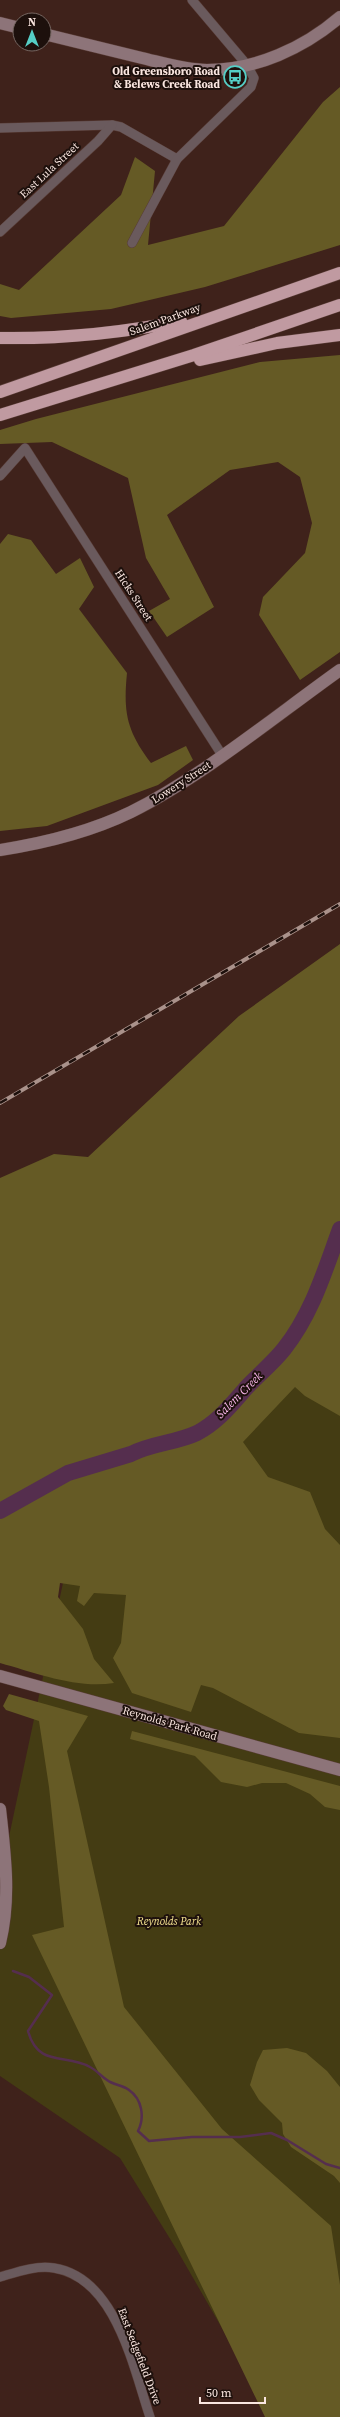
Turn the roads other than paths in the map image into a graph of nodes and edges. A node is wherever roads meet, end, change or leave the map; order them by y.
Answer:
1 (192, 0) edge
2 (340, 17) edge
3 (0, 23) edge
4 (12, 26) edge
5 (52, 36) edge
6 (247, 65) junction
7 (112, 125) junction
8 (0, 128) edge
9 (177, 160) junction
10 (0, 232) edge
11 (132, 243) dead end
12 (340, 274) edge
13 (340, 305) edge
14 (218, 314) junction
15 (340, 335) edge
16 (0, 338) edge
17 (132, 375) junction
18 (0, 392) edge
19 (0, 415) edge
20 (0, 476) edge
21 (340, 670) edge
22 (222, 754) junction
23 (0, 850) edge
24 (0, 1676) edge
25 (340, 1770) edge
26 (0, 1809) edge
27 (0, 1943) edge
28 (0, 2277) edge
29 (150, 2417) edge

1 - 6 street
2 - 6 main road
3 - 4 main road
5 - 6 main road
6 - 9 street
7 - 8 street
7 - 9 street
7 - 10 street, East Lula Street
9 - 11 street
12 - 14 highway, Salem Parkway
13 - 17 highway
14 - 16 highway
14 - 18 highway, Salem Parkway
15 - 17 highway
17 - 19 highway
20 - 22 street, Hicks Street
21 - 22 main road, Lowery Street
22 - 23 main road, Lowery Street
24 - 25 main road, Reynolds Park Road
26 - 27 main road
28 - 29 street, East Sedgefield Drive

